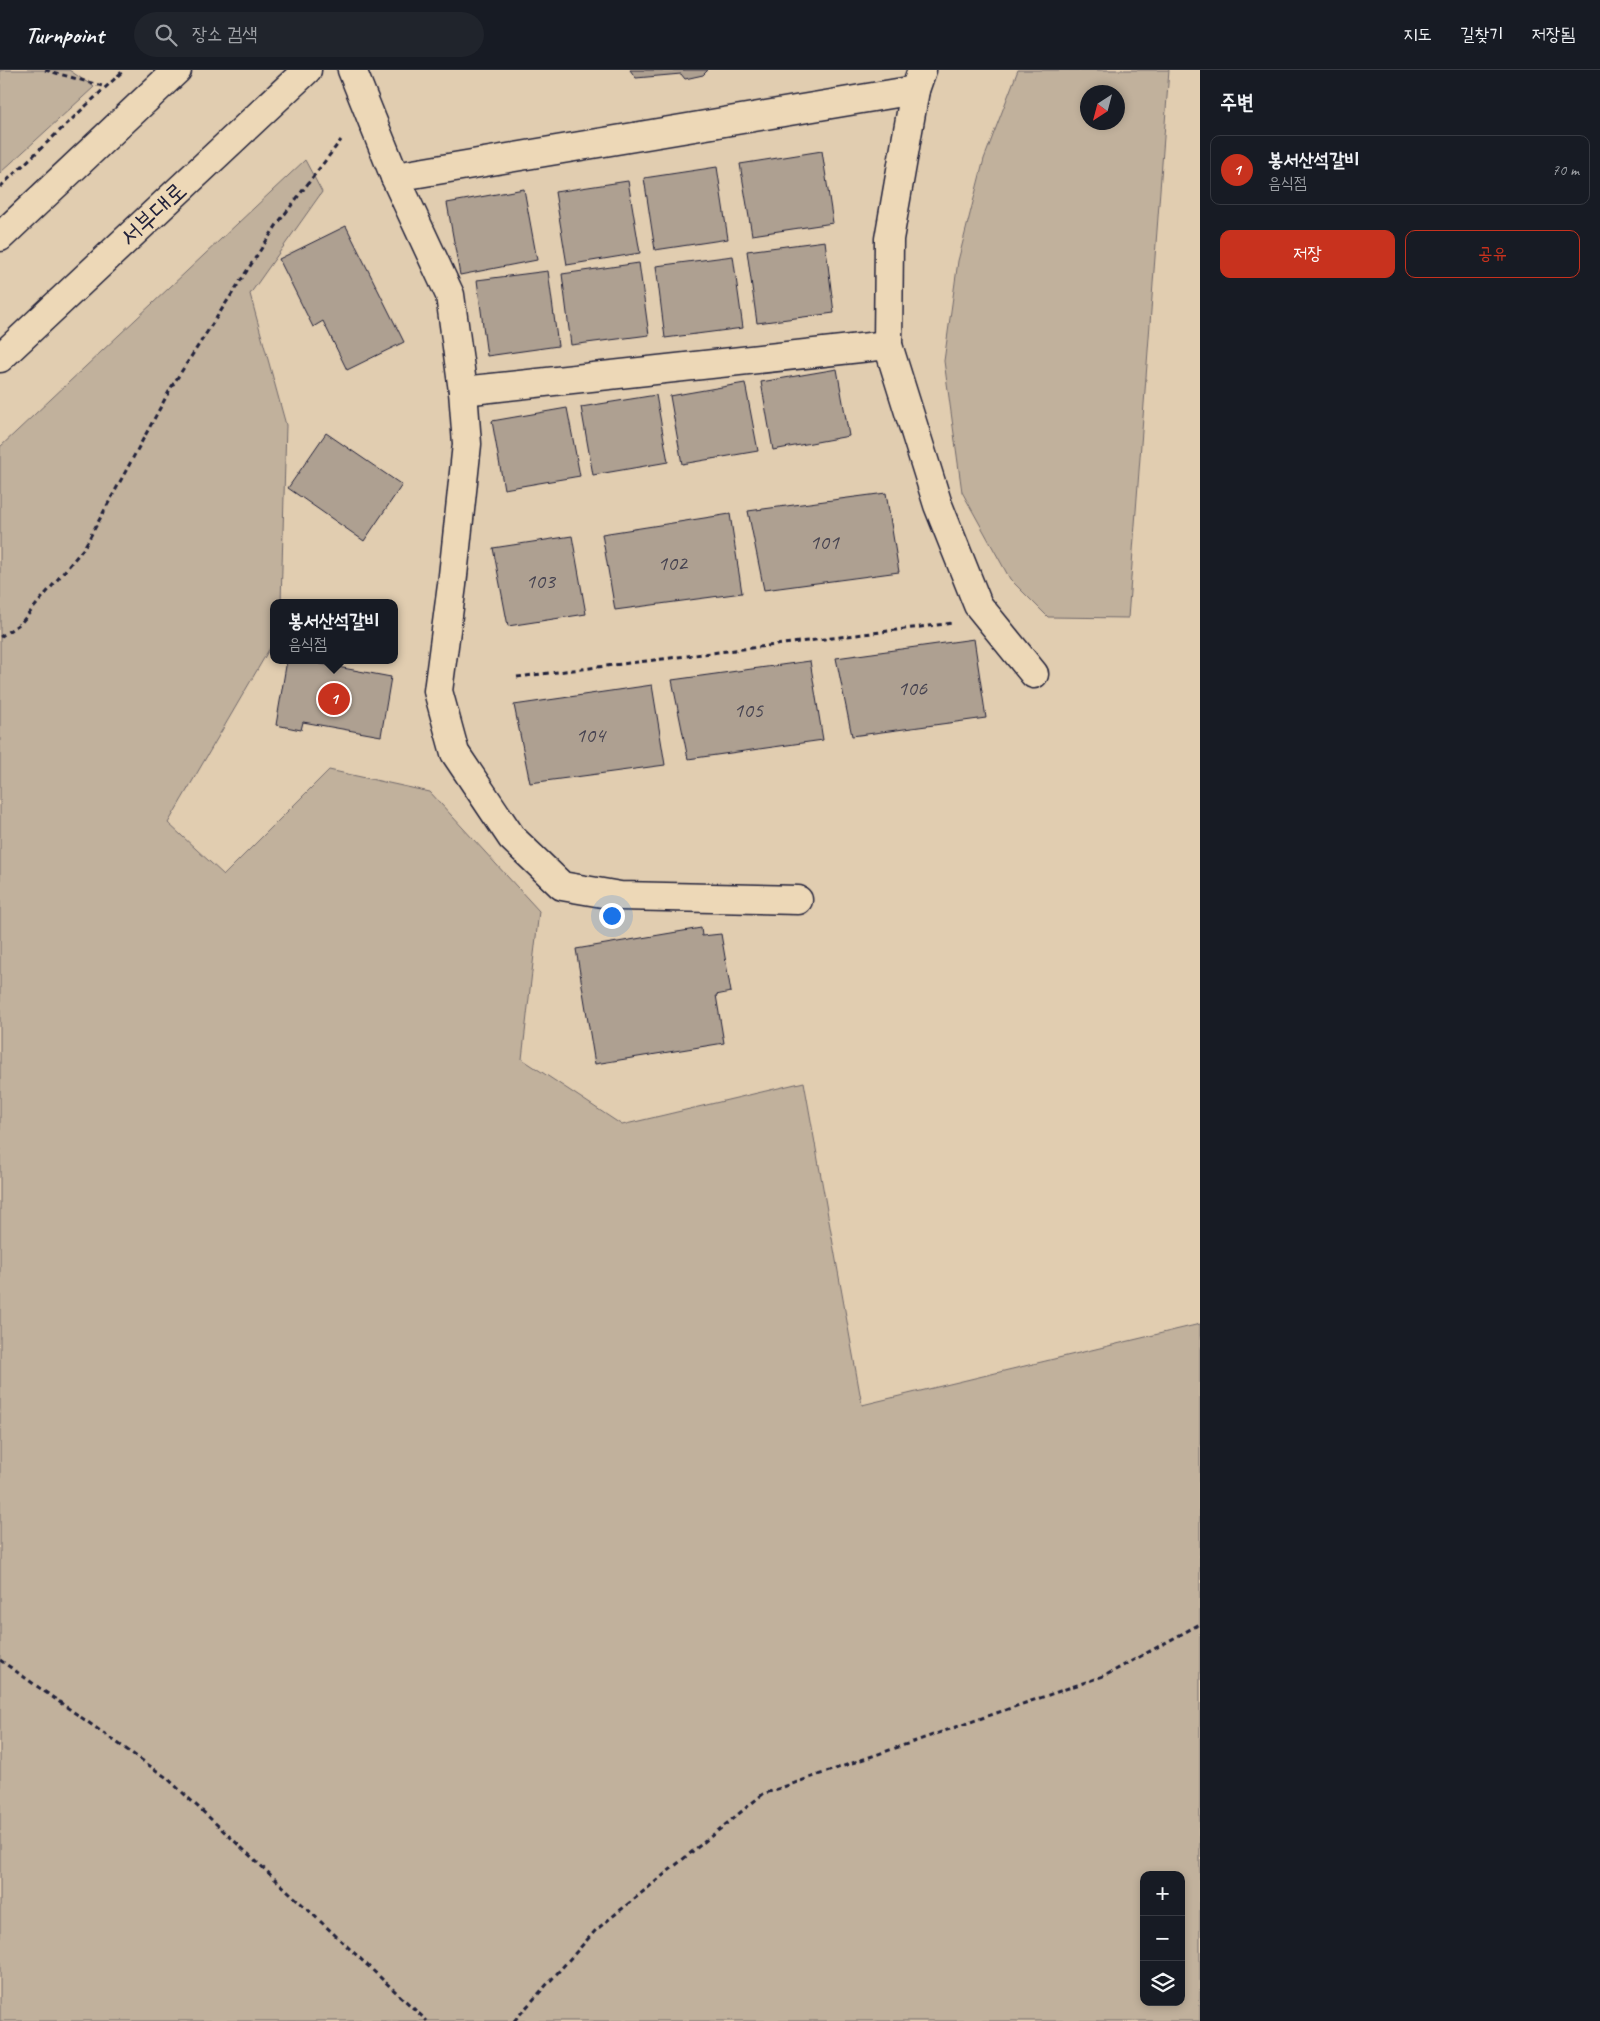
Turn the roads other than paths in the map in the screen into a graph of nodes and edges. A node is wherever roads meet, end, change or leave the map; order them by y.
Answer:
1 (177, 70) edge
2 (307, 70) edge
3 (352, 70) edge
4 (918, 80) edge
5 (396, 176) junction
6 (0, 238) edge
7 (888, 345) junction
8 (0, 358) edge
9 (463, 391) junction
10 (1034, 674) dead end
11 (798, 900) dead end

1 - 6 street
2 - 8 street, 서부대로
3 - 5 street
4 - 5 street
4 - 7 street
5 - 9 street
7 - 9 street
7 - 10 street
9 - 11 street

